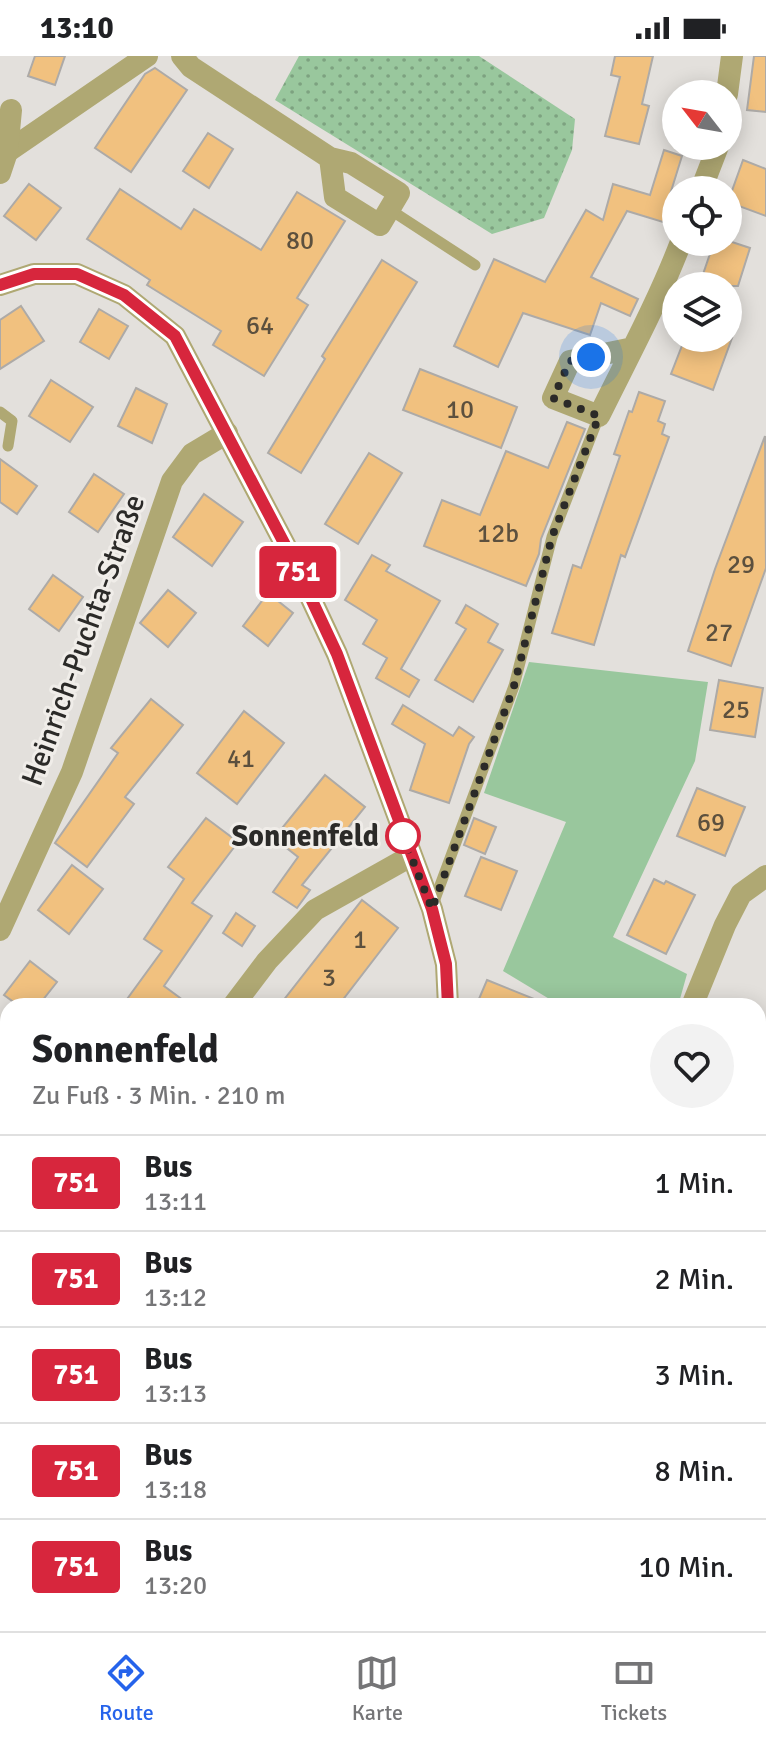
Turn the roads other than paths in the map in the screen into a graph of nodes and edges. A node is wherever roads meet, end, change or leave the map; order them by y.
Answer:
1 (147, 56) edge
2 (182, 56) edge
3 (732, 56) edge
4 (729, 80) edge
5 (11, 110) dead end
6 (330, 158) junction
7 (4, 162) edge
8 (389, 209) junction
9 (675, 256) edge
10 (475, 265) dead end
11 (0, 285) edge
12 (633, 348) junction
13 (0, 412) edge
14 (599, 416) junction
15 (227, 433) junction
16 (8, 446) dead end
17 (411, 856) junction
18 (766, 876) edge
19 (432, 909) junction
20 (0, 930) edge
21 (239, 998) edge
22 (448, 998) edge
23 (695, 998) edge

1 - 7 street
2 - 6 street
3 - 4 street
5 - 7 street
6 - 8 street
6 - 8 street
8 - 10 lane
9 - 12 street
11 - 15 street
12 - 14 street
12 - 14 street
13 - 16 lane
14 - 19 lane
15 - 17 street
15 - 20 street, Heinrich-Puchta-Straße
17 - 19 street
17 - 21 street
18 - 23 street
19 - 22 street

